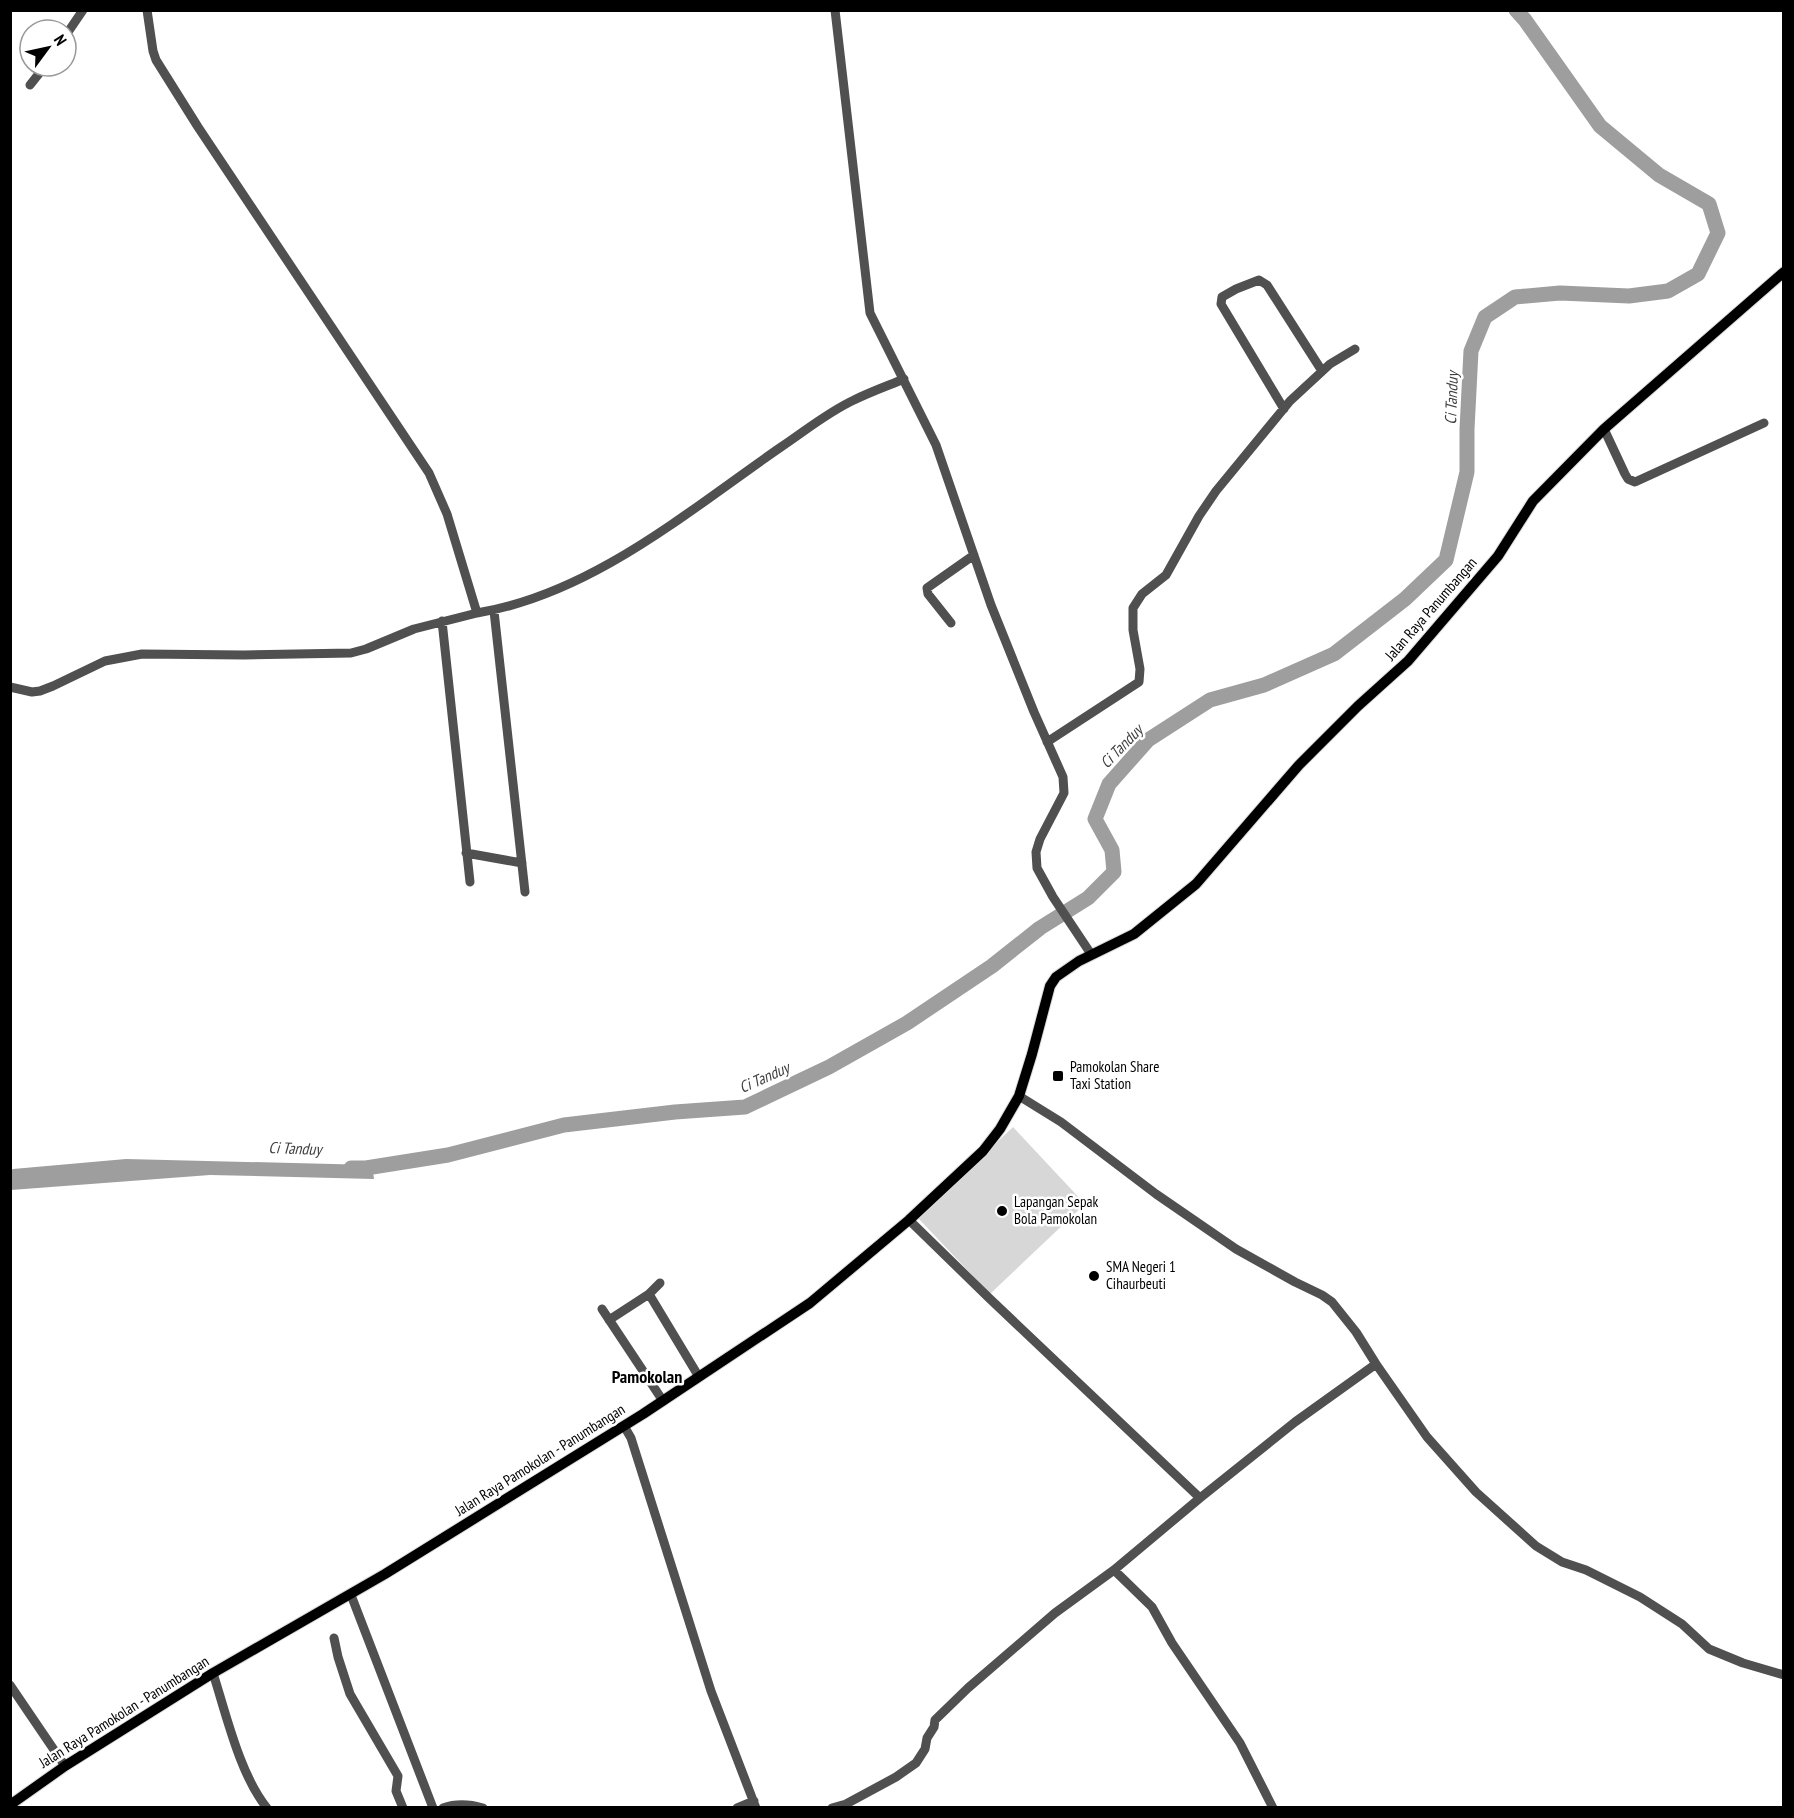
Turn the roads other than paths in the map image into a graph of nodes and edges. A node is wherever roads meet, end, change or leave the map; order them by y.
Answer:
1 (147, 10) edge
2 (835, 10) edge
3 (36, 78) edge
4 (30, 85) dead end
5 (1784, 272) edge
6 (1355, 349) dead end
7 (1322, 371) junction
8 (904, 379) junction
9 (1284, 409) junction
10 (1764, 423) dead end
11 (1604, 429) junction
12 (974, 555) junction
13 (494, 610) junction
14 (477, 614) junction
15 (442, 621) junction
16 (951, 623) dead end
17 (10, 687) edge
18 (1047, 742) junction
19 (466, 853) junction
20 (522, 863) junction
21 (470, 882) dead end
22 (525, 892) dead end
23 (1091, 954) junction
24 (1019, 1096) junction
25 (909, 1221) junction
26 (660, 1283) dead end
27 (650, 1294) junction
28 (602, 1309) dead end
29 (609, 1320) junction
30 (1376, 1364) junction
31 (699, 1377) junction
32 (663, 1401) junction
33 (624, 1426) junction
34 (1200, 1498) junction
35 (1114, 1570) junction
36 (351, 1595) junction
37 (334, 1638) dead end
38 (213, 1673) junction
39 (1784, 1675) edge
40 (10, 1685) edge
41 (65, 1766) junction
42 (755, 1804) edge
43 (10, 1805) edge
44 (267, 1808) edge
45 (403, 1808) edge
46 (433, 1808) edge
47 (443, 1808) edge
48 (483, 1808) edge
49 (737, 1808) edge
50 (831, 1808) edge
51 (1273, 1808) edge

1 - 14 street
2 - 8 street
3 - 4 street
5 - 11 main road, Jalan Raya Panumbangan
6 - 7 street
7 - 9 street
7 - 9 street
8 - 12 street
8 - 13 street
9 - 18 street
10 - 11 street
11 - 23 main road, Jalan Raya Panumbangan
12 - 16 street
12 - 18 street
13 - 14 street
13 - 20 street
14 - 15 street
15 - 17 street
15 - 19 street
18 - 23 street
19 - 20 street
19 - 21 street
20 - 22 street
23 - 24 main road, Jalan Raya Pamokolan - Panumbangan
24 - 25 main road, Jalan Raya Pamokolan - Panumbangan
24 - 30 street
25 - 31 main road, Jalan Raya Pamokolan - Panumbangan
25 - 34 street
26 - 27 street
27 - 29 street
27 - 31 street
28 - 29 street
29 - 32 street
30 - 34 street
30 - 39 street
31 - 32 main road, Jalan Raya Pamokolan - Panumbangan
32 - 33 main road, Jalan Raya Pamokolan - Panumbangan
33 - 36 main road, Jalan Raya Pamokolan - Panumbangan
33 - 42 street
34 - 35 street
35 - 50 street
35 - 51 street
36 - 38 main road, Jalan Raya Pamokolan - Panumbangan
36 - 46 street
37 - 45 street
38 - 41 main road, Jalan Raya Pamokolan - Panumbangan
38 - 44 street
40 - 41 street
41 - 43 main road, Jalan Raya Pamokolan - Panumbangan
42 - 49 street
47 - 48 street

